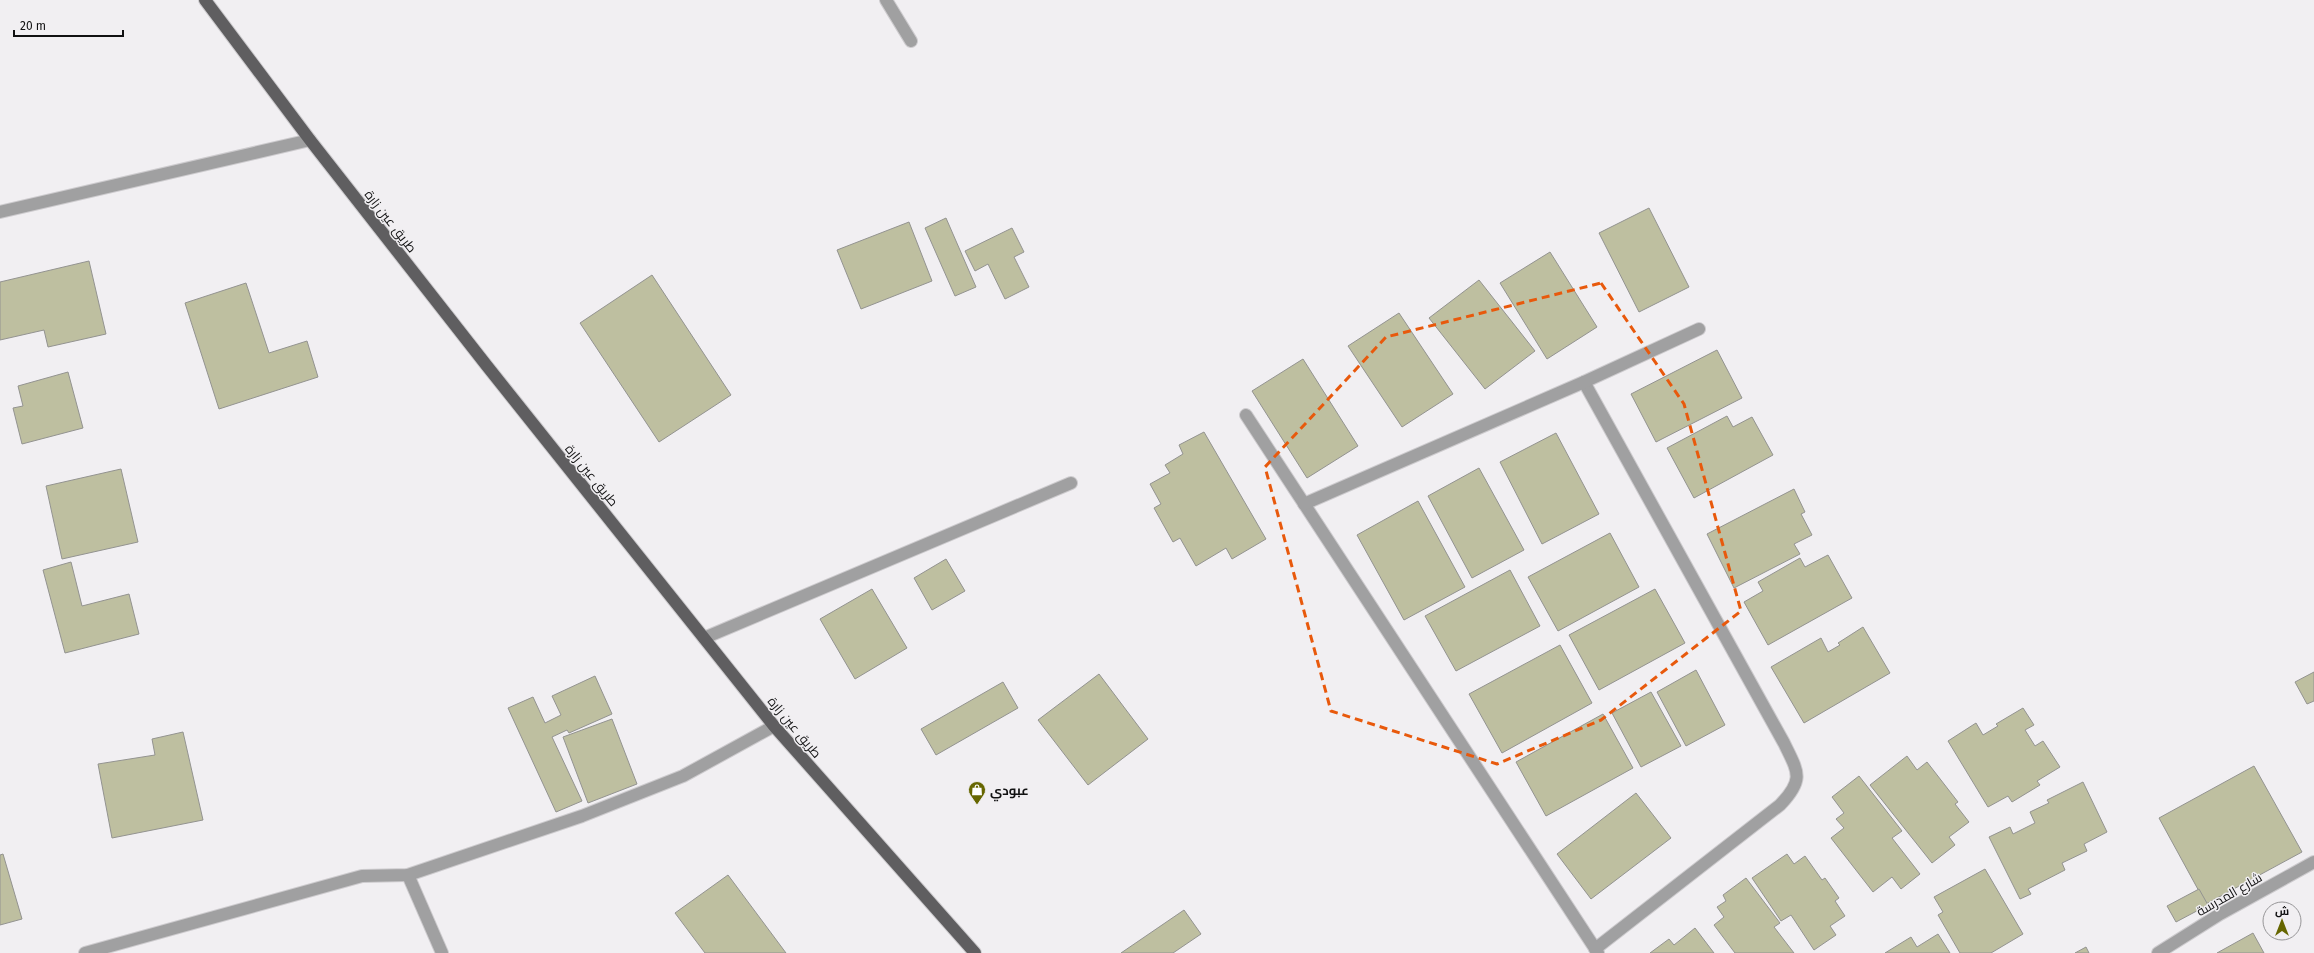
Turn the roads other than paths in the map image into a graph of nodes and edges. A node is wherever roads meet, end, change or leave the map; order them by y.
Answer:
1 (205, 0) edge
2 (886, 0) edge
3 (911, 41) dead end
4 (310, 140) junction
5 (0, 212) edge
6 (1699, 329) dead end
7 (1584, 382) junction
8 (1246, 415) dead end
9 (1071, 483) dead end
10 (1304, 504) junction
11 (704, 638) junction
12 (774, 726) junction
13 (2314, 862) edge
14 (408, 875) junction
15 (1596, 951) edge
16 (85, 953) edge
17 (442, 953) edge
18 (974, 953) edge
19 (2158, 953) edge

1 - 4 main road, طريق عين زارة
2 - 3 street
4 - 5 street
4 - 11 main road, طريق عين زارة
6 - 7 street
7 - 10 street
7 - 15 street
8 - 10 street
9 - 11 street
10 - 15 street
11 - 12 main road, طريق عين زارة
12 - 14 street
12 - 18 main road, طريق عين زارة
13 - 19 street, شارع المدرسة
14 - 16 street
14 - 17 street

